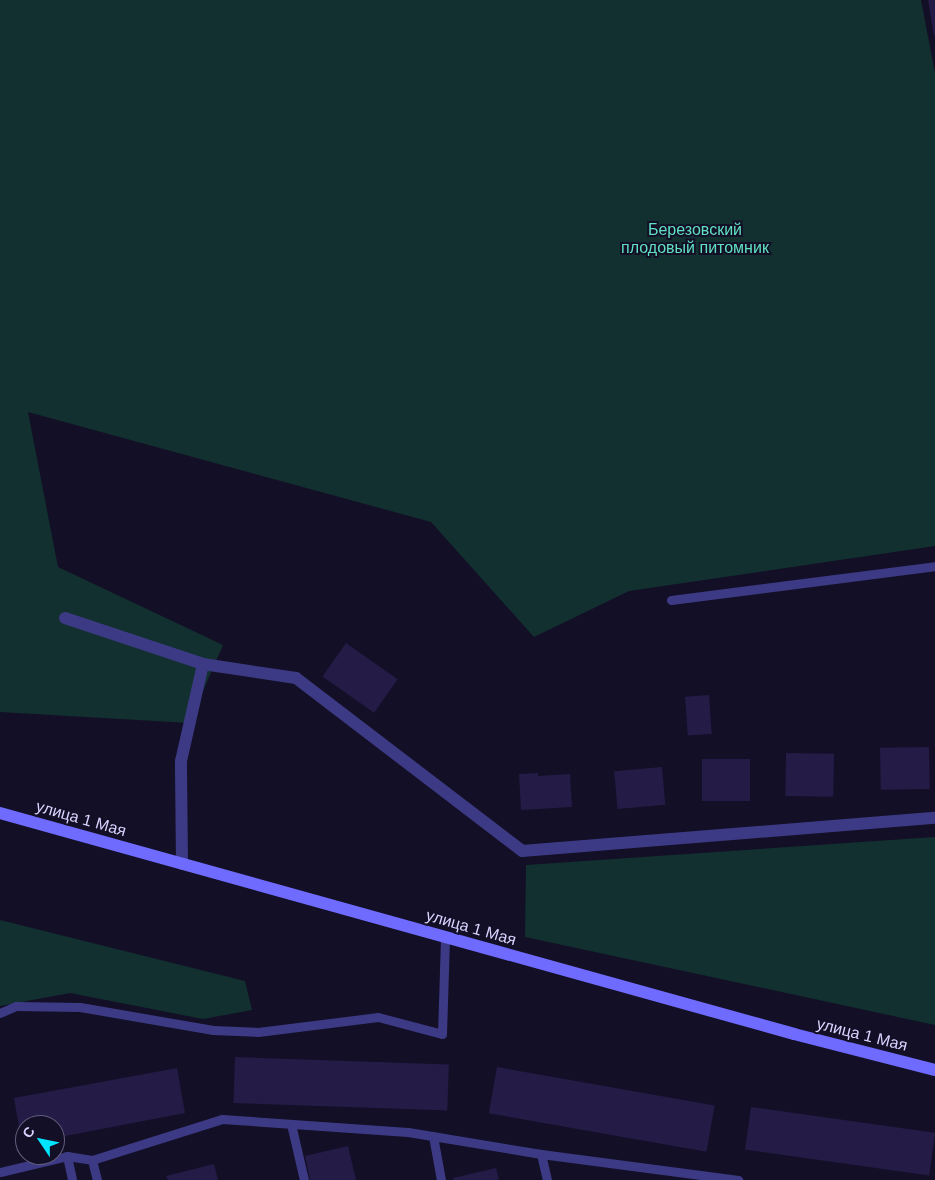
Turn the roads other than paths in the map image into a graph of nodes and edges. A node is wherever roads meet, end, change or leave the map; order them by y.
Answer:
1 (935, 566) edge
2 (670, 600) dead end
3 (65, 618) dead end
4 (203, 664) junction
5 (0, 813) edge
6 (935, 818) edge
7 (182, 864) junction
8 (445, 937) junction
9 (0, 1013) edge
10 (935, 1070) edge
11 (292, 1124) junction
12 (433, 1136) junction
13 (541, 1154) junction
14 (67, 1156) junction
15 (92, 1160) junction
16 (0, 1172) edge
17 (712, 1178) edge
18 (72, 1180) edge
19 (97, 1180) edge
20 (304, 1180) edge
21 (441, 1180) edge
22 (547, 1180) edge
23 (738, 1180) edge

1 - 2 lane
3 - 4 street
4 - 6 street
4 - 7 street
5 - 7 main road, улица 1 Мая
7 - 8 main road, улица 1 Мая
8 - 9 lane
8 - 10 main road, улица 1 Мая
11 - 12 lane
11 - 15 lane
11 - 20 lane
12 - 13 lane
12 - 21 lane
13 - 17 lane
13 - 22 lane
14 - 15 lane
14 - 16 lane
14 - 18 lane
15 - 19 lane
17 - 23 lane

